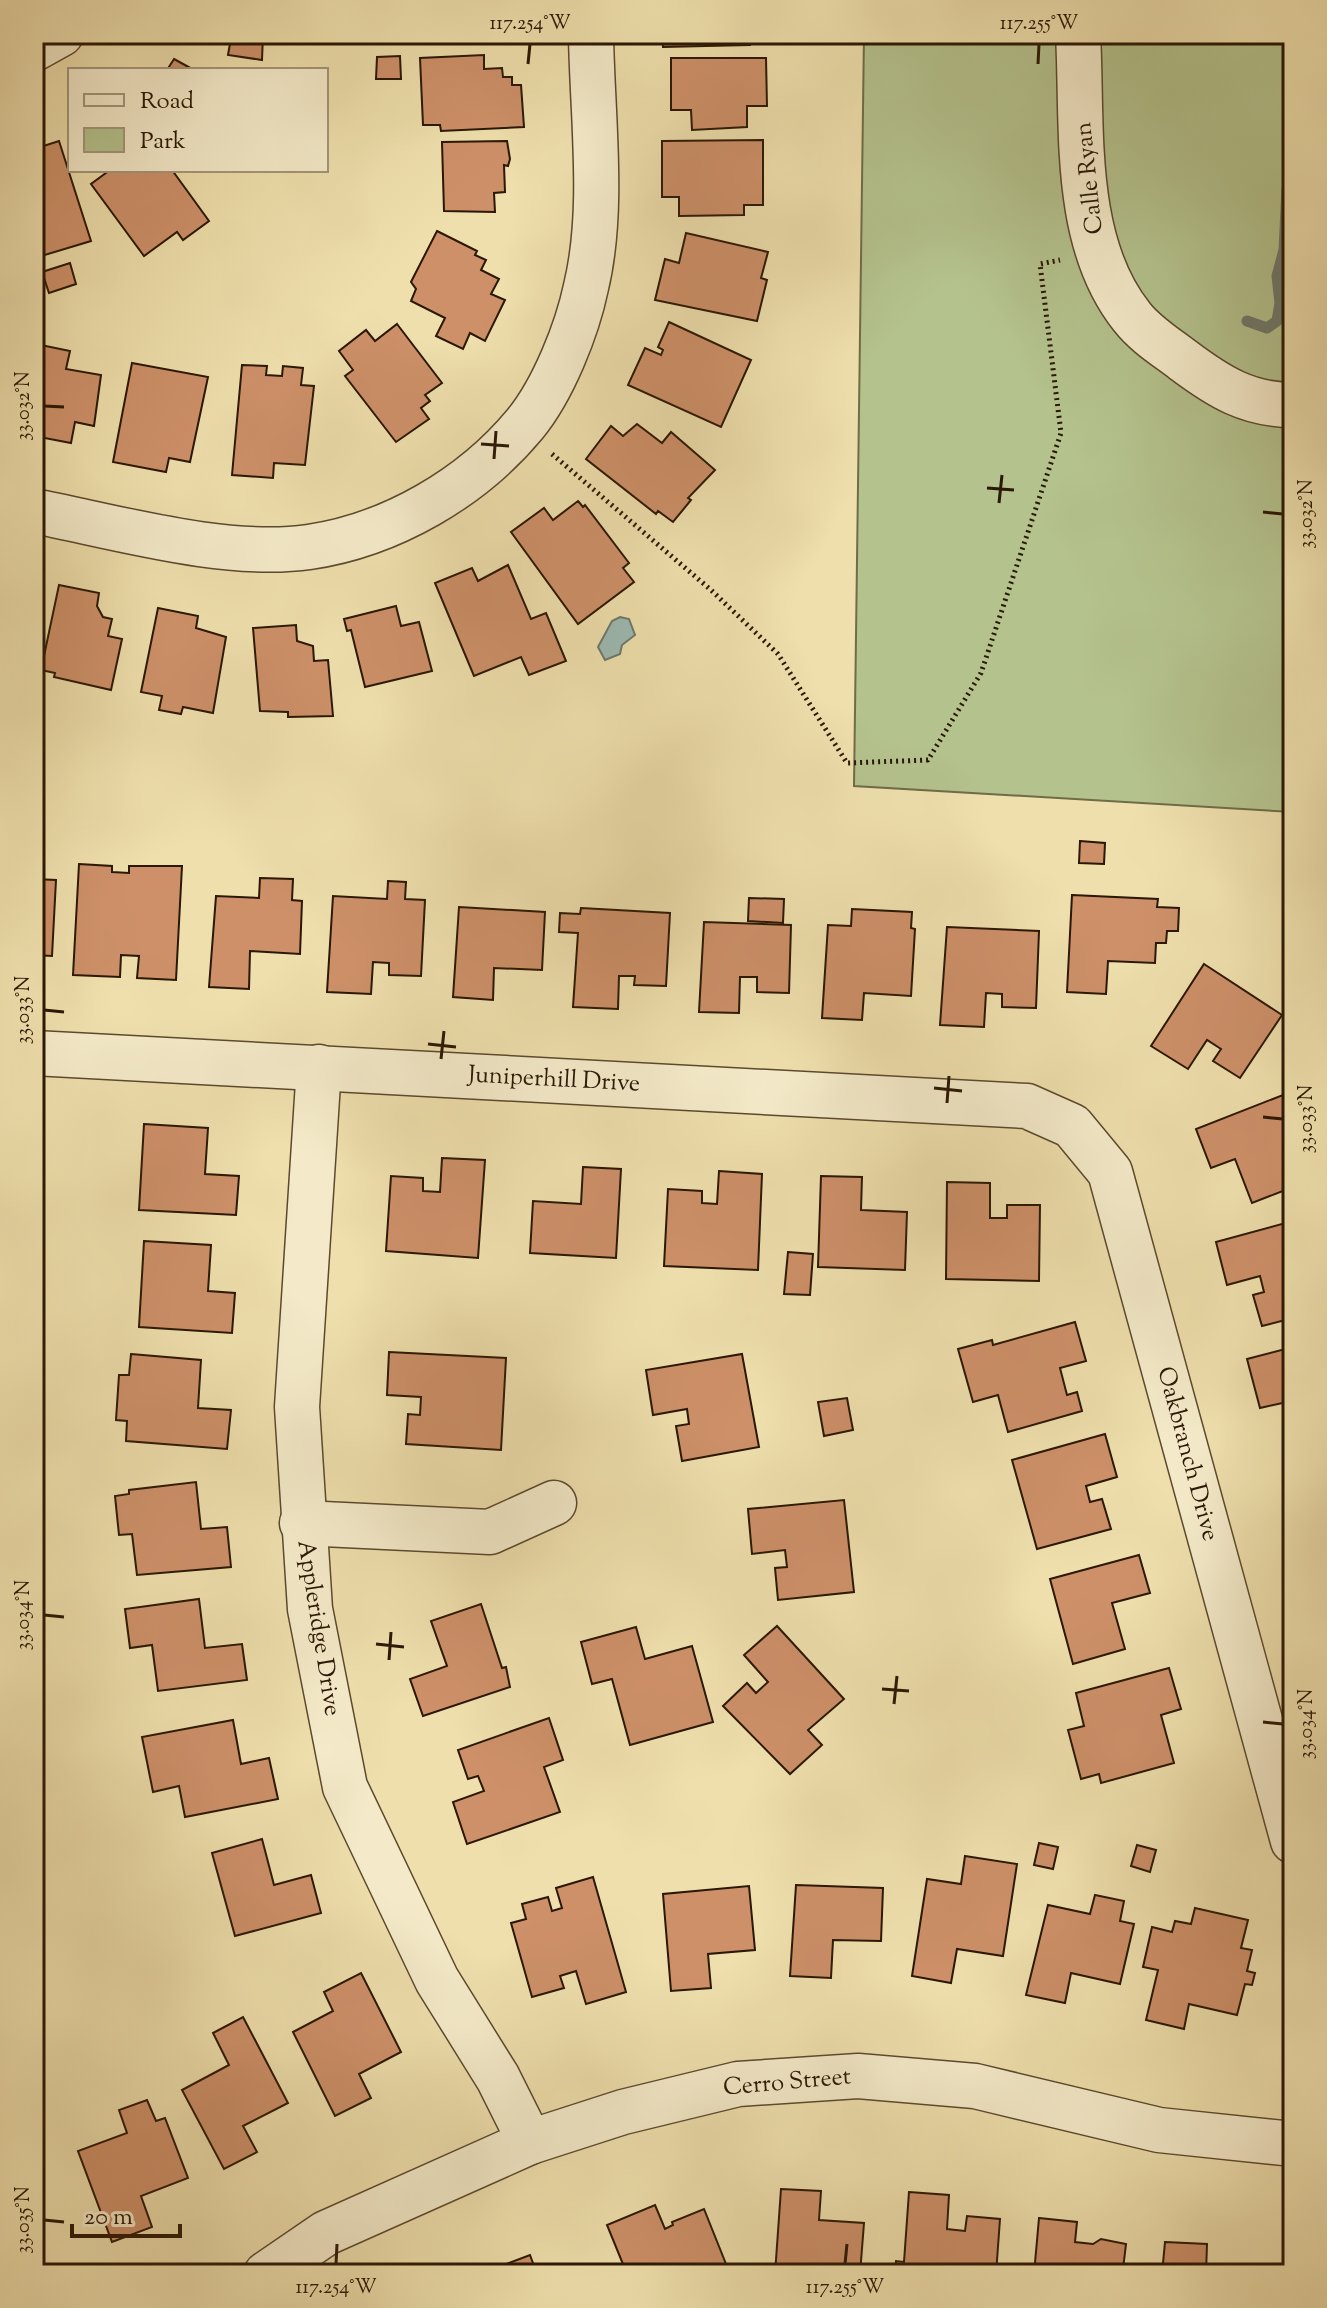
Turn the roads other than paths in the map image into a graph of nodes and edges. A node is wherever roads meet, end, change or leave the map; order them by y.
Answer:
1 (61, 34) edge
2 (591, 34) edge
3 (1078, 34) edge
4 (34, 49) edge
5 (1293, 405) edge
6 (34, 511) edge
7 (34, 1053) edge
8 (319, 1067) junction
9 (1027, 1106) joint
10 (554, 1503) dead end
11 (302, 1523) junction
12 (1293, 1841) edge
13 (530, 2142) junction
14 (1293, 2144) edge
15 (266, 2274) edge

1 - 4 street
2 - 6 street
3 - 5 street, Calle Ryan
7 - 8 street, Juniperhill Drive
8 - 9 street, Juniperhill Drive
8 - 11 street, Appleridge Drive
9 - 12 street, Oakbranch Drive
10 - 11 street
11 - 13 street, Appleridge Drive
13 - 14 street, Cerro Street
13 - 15 street, Cerro Street

